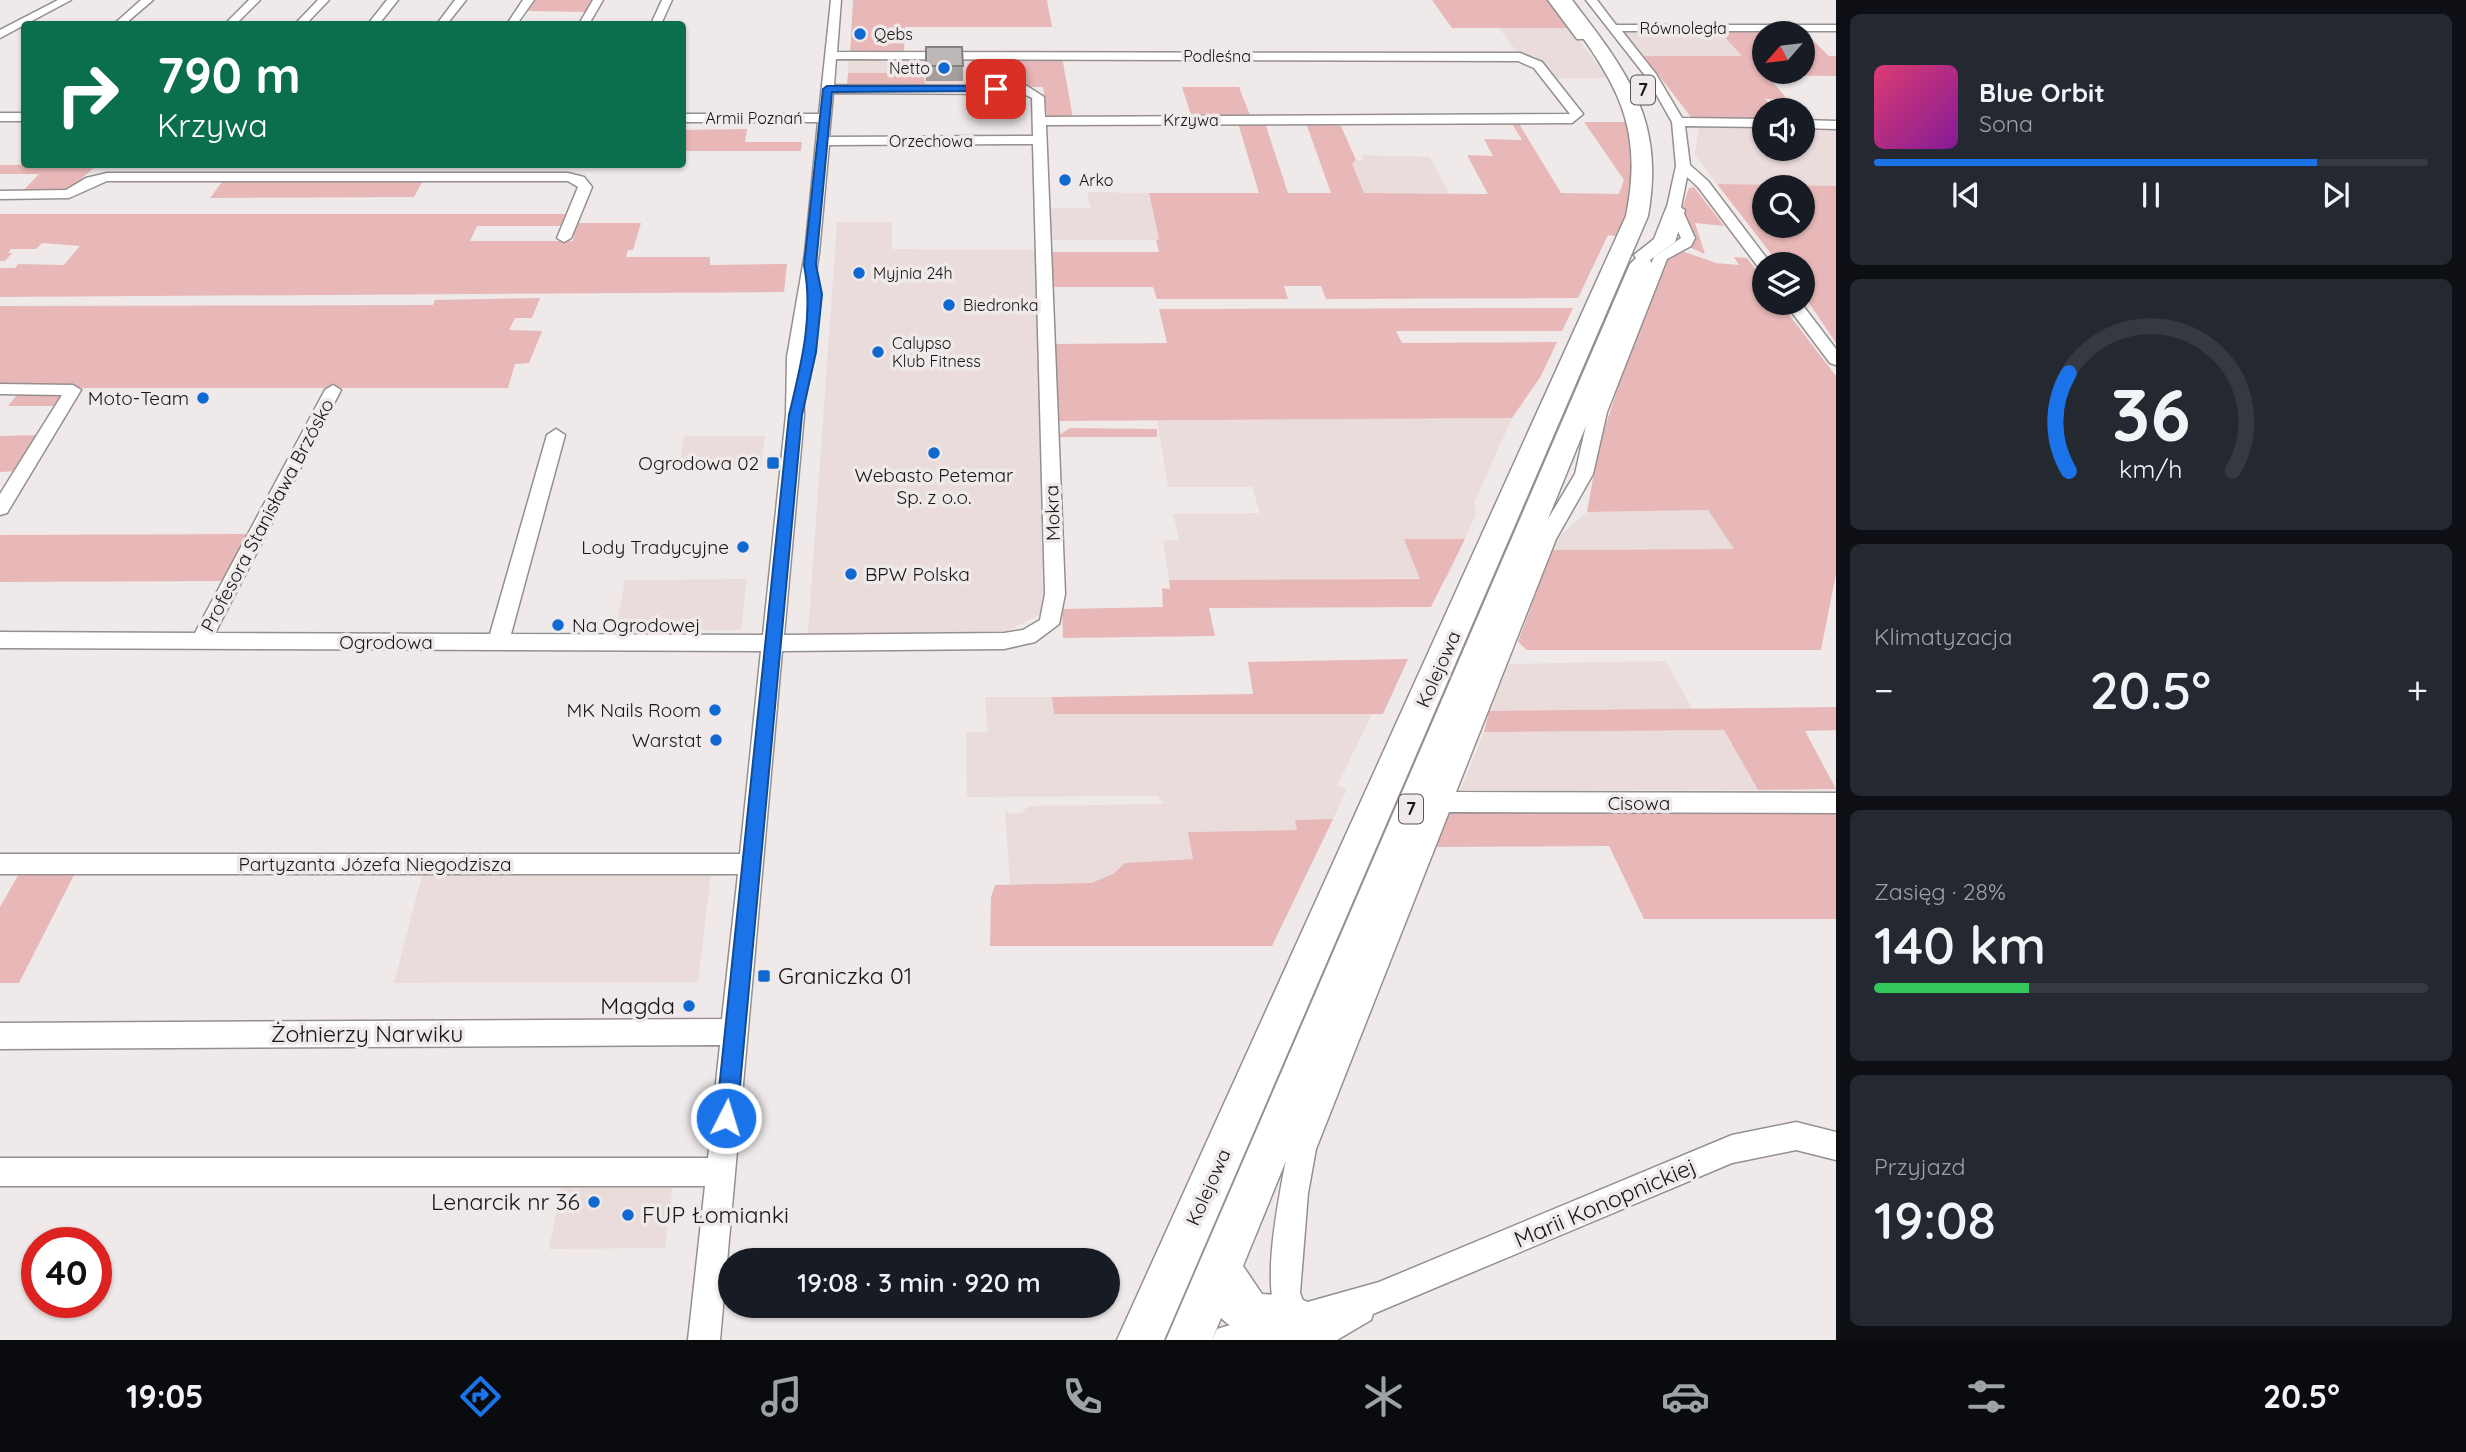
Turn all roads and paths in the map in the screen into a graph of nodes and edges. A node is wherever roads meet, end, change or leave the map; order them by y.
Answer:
1 (66, 0) edge
2 (148, 0) edge
3 (255, 0) edge
4 (324, 0) edge
5 (393, 0) edge
6 (461, 0) edge
7 (529, 0) edge
8 (598, 0) edge
9 (667, 0) edge
10 (836, 0) edge
11 (1553, 0) edge
12 (1564, 0) edge
13 (1578, 0) edge
14 (1591, 0) edge
15 (26, 21) edge
16 (123, 21) edge
17 (232, 21) edge
18 (303, 21) edge
19 (376, 21) edge
20 (444, 21) edge
21 (514, 21) edge
22 (586, 21) edge
23 (657, 21) edge
24 (21, 24) edge
25 (1836, 28) edge
26 (0, 35) edge
27 (1599, 39) junction
28 (831, 55) junction
29 (827, 89) junction
30 (21, 106) edge
31 (1577, 114) joint
32 (5, 117) edge
33 (686, 118) edge
34 (825, 118) junction
35 (1678, 122) junction
36 (1752, 123) edge
37 (1815, 124) edge
38 (1836, 125) edge
39 (1040, 130) junction
40 (822, 141) junction
41 (1684, 166) junction
42 (0, 195) edge
43 (1674, 210) joint
44 (564, 238) dead end
45 (1754, 252) edge
46 (1653, 256) junction
47 (1802, 315) edge
48 (1836, 360) edge
49 (0, 389) edge
50 (333, 390) dead end
51 (556, 435) dead end
52 (3, 502) edge
53 (0, 640) edge
54 (201, 640) junction
55 (498, 643) junction
56 (773, 643) junction
57 (1442, 802) junction
58 (1836, 803) edge
59 (0, 864) edge
60 (751, 864) junction
61 (734, 1032) junction
62 (0, 1036) edge
63 (1835, 1142) edge
64 (0, 1172) edge
65 (721, 1172) junction
66 (1220, 1265) junction
67 (1300, 1333) edge
68 (704, 1340) edge
69 (1140, 1340) edge
70 (1189, 1340) edge
71 (1228, 1340) edge

1 - 15 street
2 - 16 street
3 - 17 street
4 - 18 street
5 - 19 street
6 - 20 street
7 - 21 street
8 - 22 street
9 - 23 street
10 - 28 street
11 - 27 street, Kolejowa
12 - 27 highway, Kolejowa / 7
13 - 46 highway, Kolejowa / 7
14 - 27 street, Kolejowa
24 - 26 street
25 - 27 street, Równoległa
27 - 35 street, Kolejowa
27 - 69 highway, Kolejowa / 7
28 - 29 street
28 - 31 street, Podleśna
29 - 34 street
29 - 39 street
30 - 32 street
31 - 39 street, Krzywa
33 - 34 street, Armii Poznań
34 - 40 street
35 - 36 street
35 - 41 street, Kolejowa
37 - 38 street
39 - 40 street, Orzechowa
39 - 56 street, Mokra
40 - 56 street
41 - 43 street, Kolejowa
41 - 45 street
42 - 44 street
43 - 46 highway
46 - 57 street
46 - 66 highway, Kolejowa / 7
47 - 48 street
49 - 52 street
50 - 54 street, Profesora Stanisława Brzósko
51 - 55 street
53 - 54 street, Ogrodowa
54 - 55 street, Ogrodowa
55 - 56 street, Ogrodowa
56 - 60 street
57 - 58 street, Cisowa
57 - 67 street
59 - 60 street, Partyzanta Józefa Niegodzisza
60 - 61 street
61 - 62 street, Żołnierzy Narwiku
61 - 65 street
63 - 67 street, Marii Konopnickiej
64 - 65 street
65 - 68 street
66 - 67 highway
66 - 70 highway, Kolejowa / 7
67 - 71 street, Marii Konopnickiej

